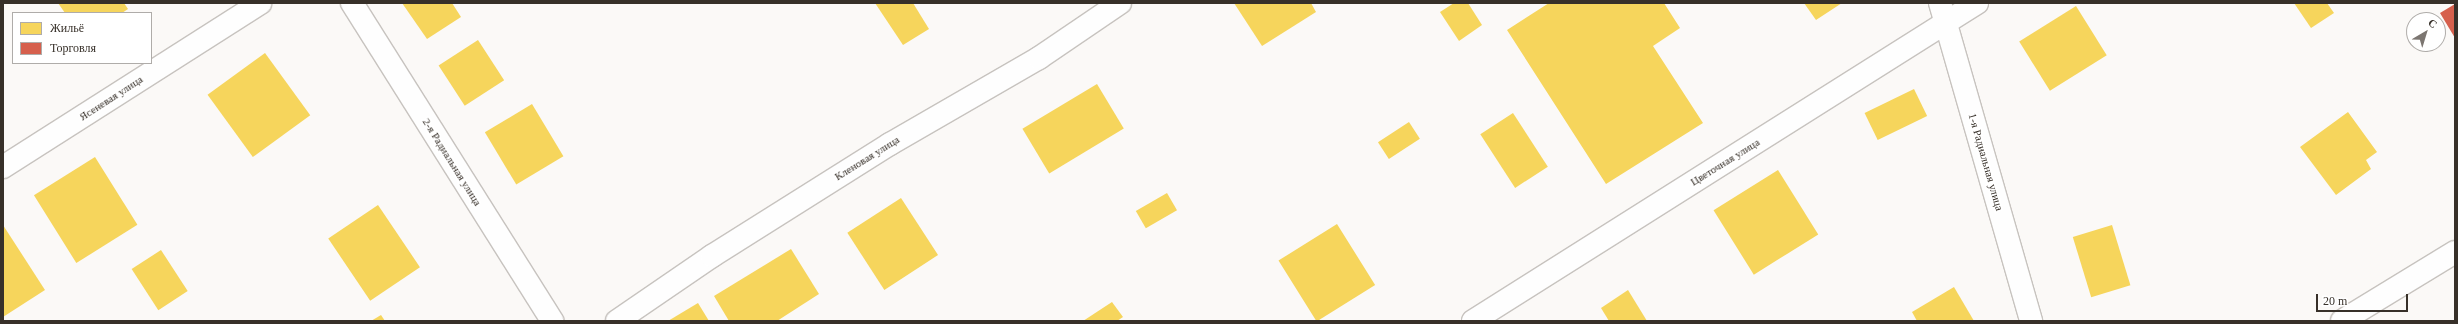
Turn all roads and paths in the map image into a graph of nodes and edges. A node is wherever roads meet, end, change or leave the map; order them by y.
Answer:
1 (260, 3) edge
2 (352, 3) edge
3 (1120, 3) edge
4 (1940, 3) edge
5 (1977, 3) edge
6 (1946, 23) junction
7 (3, 167) edge
8 (2455, 252) edge
9 (552, 321) edge
10 (617, 321) edge
11 (1472, 321) edge
12 (2031, 321) edge
13 (2342, 321) edge

1 - 7 street, Ясеневая улица
2 - 9 street, 2-я Радиальная улица
3 - 10 street, Кленовая улица
4 - 6 street, 1-я Радиальная улица
5 - 6 street, Цветочная улица
6 - 11 street, Цветочная улица
6 - 12 street, 1-я Радиальная улица
8 - 13 street

